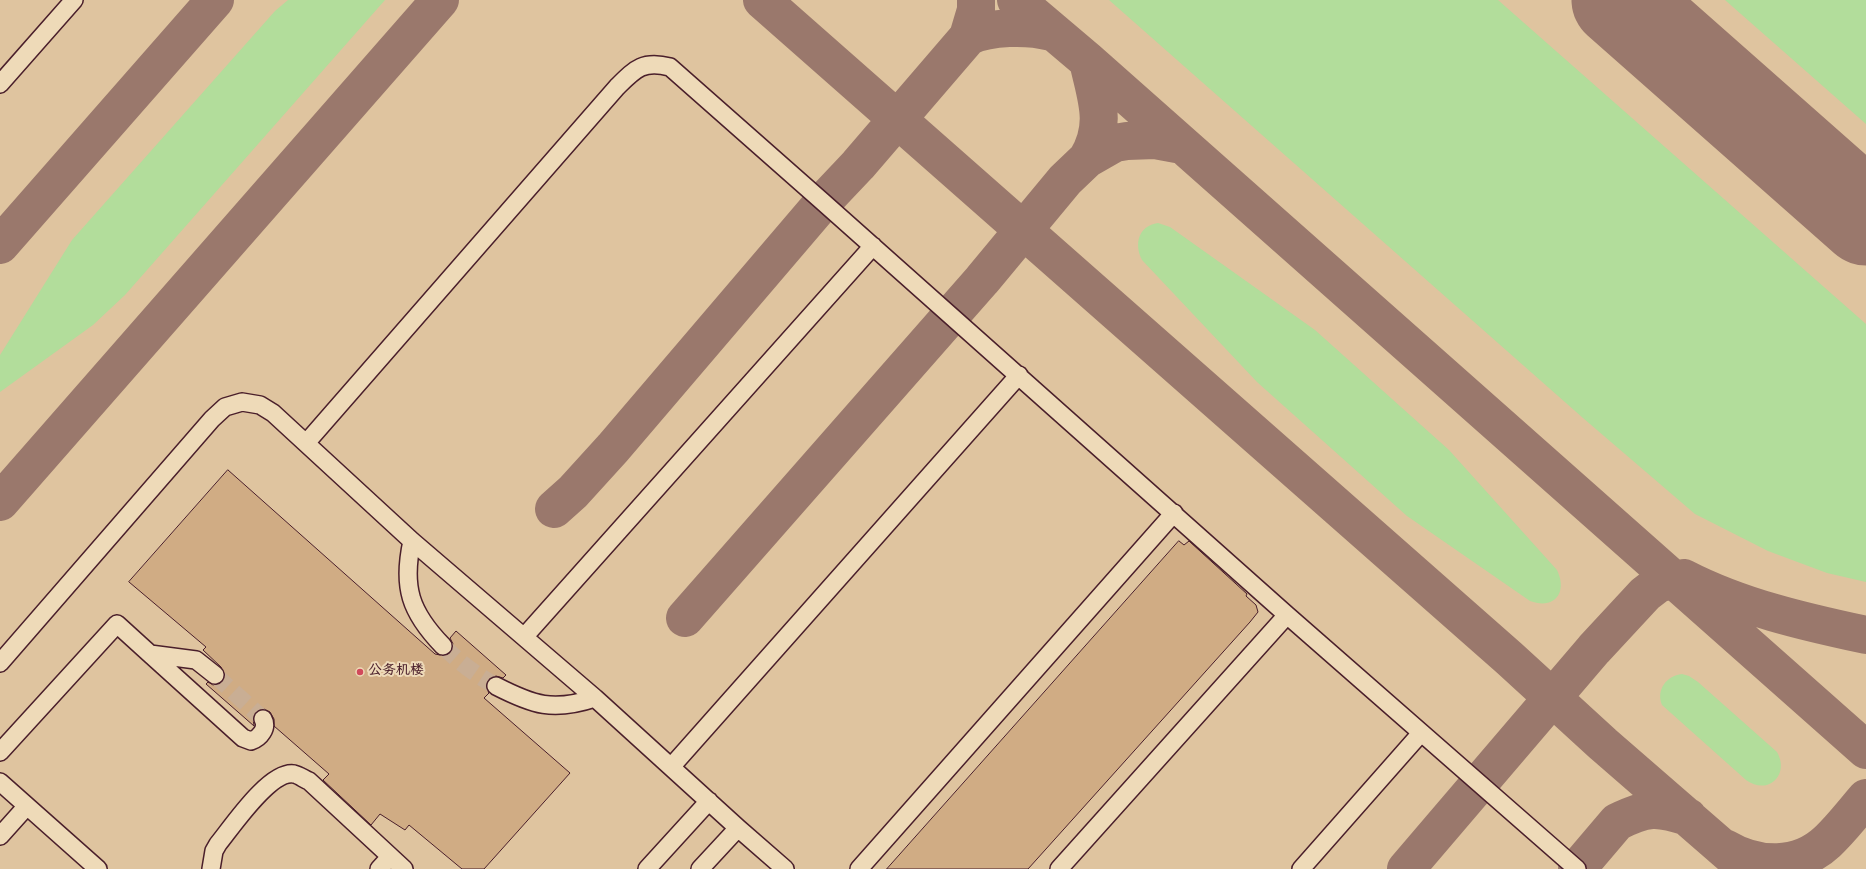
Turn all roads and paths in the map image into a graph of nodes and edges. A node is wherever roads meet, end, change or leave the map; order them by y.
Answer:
1 (74, 0) edge
2 (0, 84) edge
3 (873, 246) junction
4 (1019, 376) junction
5 (306, 442) junction
6 (1174, 513) junction
7 (412, 541) junction
8 (1287, 615) junction
9 (524, 637) junction
10 (443, 646) tunnel mouth
11 (150, 654) junction
12 (0, 662) edge
13 (214, 675) tunnel mouth
14 (496, 686) tunnel mouth
15 (595, 698) junction
16 (262, 719) dead end
17 (1421, 733) junction
18 (0, 752) edge
19 (671, 767) junction
20 (0, 782) edge
21 (709, 801) junction
22 (26, 807) junction
23 (738, 828) junction
24 (0, 836) edge
25 (385, 863) edge
26 (98, 869) edge
27 (211, 869) edge
28 (404, 869) edge
29 (647, 869) edge
30 (700, 869) edge
31 (785, 869) edge
32 (859, 869) edge
33 (1059, 869) edge
34 (1301, 869) edge
35 (1577, 869) edge

1 - 2 street
3 - 4 street
3 - 5 street
3 - 9 street
4 - 6 street
4 - 19 street
5 - 7 street
5 - 12 street
6 - 8 street
6 - 32 street
7 - 9 street
7 - 10 street
8 - 17 street
8 - 33 street
9 - 15 street
11 - 13 street
11 - 16 street
11 - 18 street
14 - 15 street
15 - 19 street
17 - 34 street
17 - 35 street
19 - 21 street
20 - 22 street
21 - 23 street
21 - 29 street
22 - 24 street
22 - 26 street
23 - 30 street
23 - 31 street
25 - 27 street
25 - 28 street

